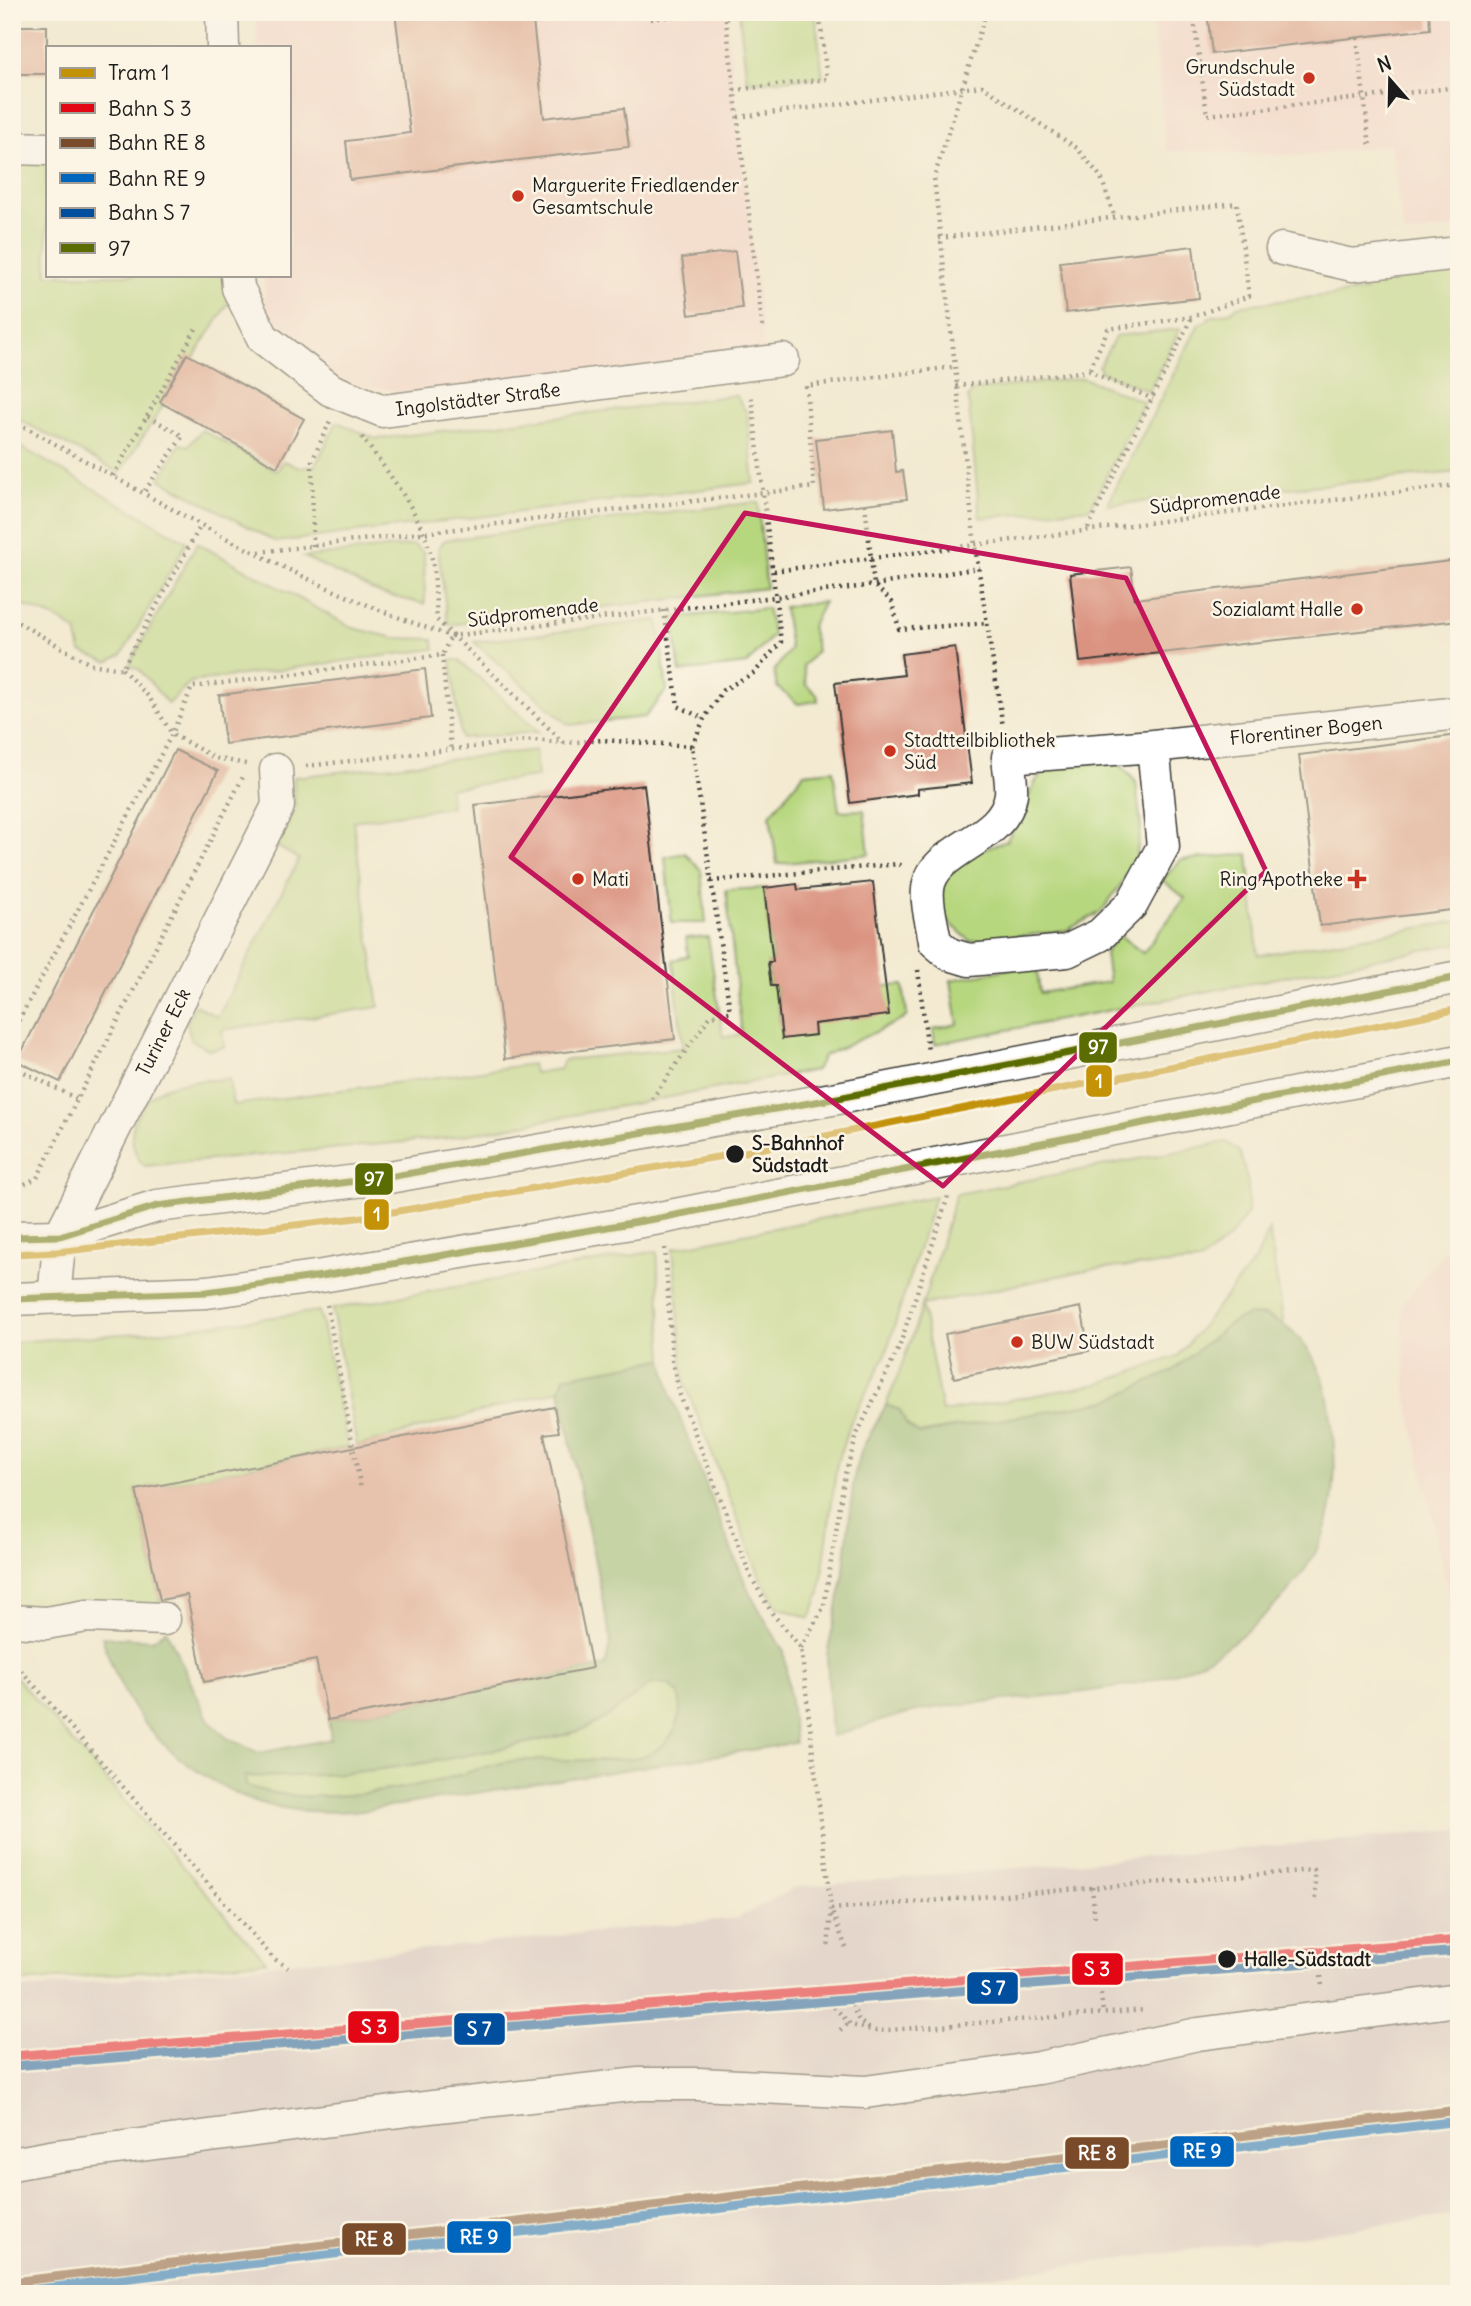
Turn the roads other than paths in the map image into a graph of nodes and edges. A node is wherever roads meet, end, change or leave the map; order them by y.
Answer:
1 (222, 12) edge
2 (223, 46) edge
3 (12, 148) edge
4 (46, 149) edge
5 (1282, 249) dead end
6 (1459, 253) edge
7 (237, 276) edge
8 (767, 368) road end
9 (1459, 713) edge
10 (1153, 746) junction
11 (263, 767) road end
12 (1459, 977) edge
13 (1459, 1061) edge
14 (60, 1236) junction
15 (12, 1237) edge
16 (54, 1297) junction
17 (12, 1299) edge
18 (164, 1619) dead end
19 (12, 1621) edge
20 (1459, 2000) edge
21 (12, 2165) edge

1 - 2 street
3 - 4 street
5 - 6 street
7 - 8 street, Ingolstädter Straße
9 - 10 street, Florentiner Bogen
10 - 10 street, Florentiner Bogen
11 - 14 street, Turiner Eck
12 - 14 street
13 - 16 street
14 - 15 street
14 - 16 street, Turiner Eck
16 - 17 street
18 - 19 street
20 - 21 street

